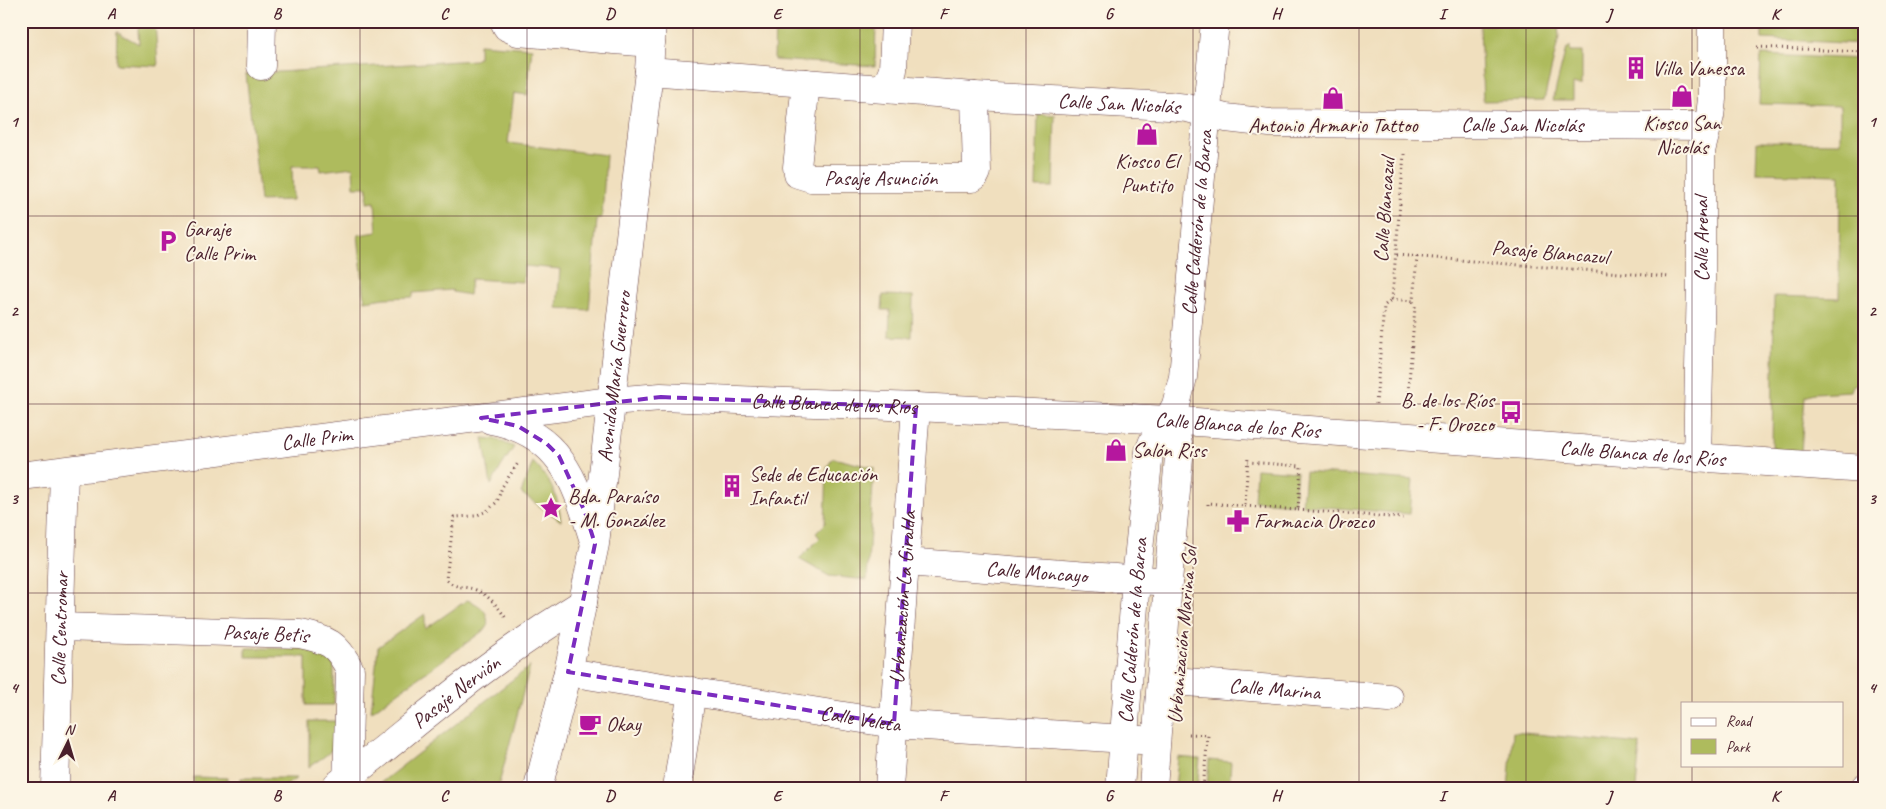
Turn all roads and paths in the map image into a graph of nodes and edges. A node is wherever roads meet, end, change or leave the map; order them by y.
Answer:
1 (262, 21) edge
2 (504, 21) edge
3 (895, 21) edge
4 (1215, 21) edge
5 (1712, 21) edge
6 (652, 32) edge
7 (1757, 46) dead end
8 (1865, 52) edge
9 (261, 66) dead end
10 (649, 72) junction
11 (806, 83) junction
12 (880, 88) junction
13 (975, 96) junction
14 (1208, 113) junction
15 (1406, 124) junction
16 (1708, 126) junction
17 (1397, 255) junction
18 (1417, 257) junction
19 (1701, 280) junction
20 (1392, 299) junction
21 (1413, 300) junction
22 (612, 401) junction
23 (916, 407) junction
24 (481, 418) junction
25 (1168, 420) junction
26 (1252, 426) junction
27 (1374, 435) junction
28 (1405, 437) junction
29 (547, 444) junction
30 (1697, 458) junction
31 (1248, 462) junction
32 (1865, 470) edge
33 (64, 471) junction
34 (21, 476) edge
35 (1245, 506) junction
36 (1298, 510) junction
37 (1207, 513) dead end
38 (1403, 518) dead end
39 (595, 544) junction
40 (905, 562) junction
41 (1136, 580) junction
42 (1168, 582) junction
43 (583, 603) junction
44 (60, 627) junction
45 (522, 643) junction
46 (568, 672) junction
47 (1161, 680) junction
48 (1192, 682) junction
49 (692, 691) junction
50 (1389, 698) dead end
51 (894, 724) junction
52 (1124, 739) junction
53 (1156, 741) junction
54 (343, 784) edge
55 (55, 788) edge
56 (538, 788) edge
57 (677, 788) edge
58 (889, 788) edge
59 (1120, 788) edge
60 (1153, 788) edge
61 (1203, 788) edge

1 - 9 street
2 - 6 street
3 - 12 street
4 - 14 street, Calle Calderón de la Barca
5 - 16 street, Calle Arenal
6 - 10 street, Avenida María Guerrero
7 - 8 path
10 - 11 street, Calle San Nicolás
10 - 22 street, Avenida María Guerrero
11 - 12 street, Calle San Nicolás
11 - 13 street, Pasaje Asunción
12 - 13 street, Calle San Nicolás
13 - 14 street, Calle San Nicolás
14 - 15 street, Calle San Nicolás
14 - 25 street, Calle Calderón de la Barca
15 - 16 street, Calle San Nicolás
15 - 17 path, Calle Blancazul
16 - 19 street, Calle Arenal
17 - 18 path, Pasaje Blancazul
17 - 20 path, Calle Blancazul
18 - 19 path, Pasaje Blancazul
18 - 21 path, Calle Blancazul
19 - 30 street, Calle Arenal
20 - 21 path
20 - 27 path, Calle Blancazul
21 - 28 path, Calle Blancazul
22 - 23 street, Calle Blanca de los Ríos
22 - 24 street, Calle Prim
22 - 39 street, Avenida María Guerrero
23 - 25 street, Calle Blanca de los Ríos
23 - 40 street, Urbanización La Giralda
24 - 29 street
24 - 33 street, Calle Prim
25 - 26 street, Calle Blanca de los Ríos
25 - 41 street, Calle Calderón de la Barca
25 - 42 street, Calle Calderón de la Barca
26 - 27 street, Calle Blanca de los Ríos
26 - 31 path
27 - 28 street, Calle Blanca de los Ríos
28 - 30 street, Calle Blanca de los Ríos
29 - 39 street
29 - 45 path
30 - 32 street, Calle Blanca de los Ríos
31 - 35 path
31 - 36 path
33 - 34 street, Calle Prim
33 - 44 street, Calle Centromar
35 - 36 path
35 - 37 path
36 - 38 path
39 - 43 street, Avenida María Guerrero
40 - 41 street, Calle Moncayo
40 - 51 street, Urbanización La Giralda
41 - 42 street, Calle Moncayo
41 - 52 street, Calle Calderón de la Barca
42 - 47 street, Calle Calderón de la Barca
43 - 45 street, Pasaje Nervión
43 - 46 street, Avenida María Guerrero
44 - 54 street, Pasaje Betis
44 - 55 street, Calle Centromar
45 - 54 street, Pasaje Nervión
46 - 49 street, Calle Veleta
46 - 56 street, Avenida María Guerrero
47 - 48 street, Calle Marina
47 - 53 street, Calle Calderón de la Barca
48 - 50 street, Calle Marina
48 - 61 path, Urbanización Marina Sol
49 - 51 street, Calle Veleta
49 - 57 street
51 - 52 street, Calle Veleta
51 - 58 street, Urbanización La Giralda
52 - 53 street, Calle Veleta
52 - 59 street, Calle Calderón de la Barca
53 - 60 street, Calle Calderón de la Barca

